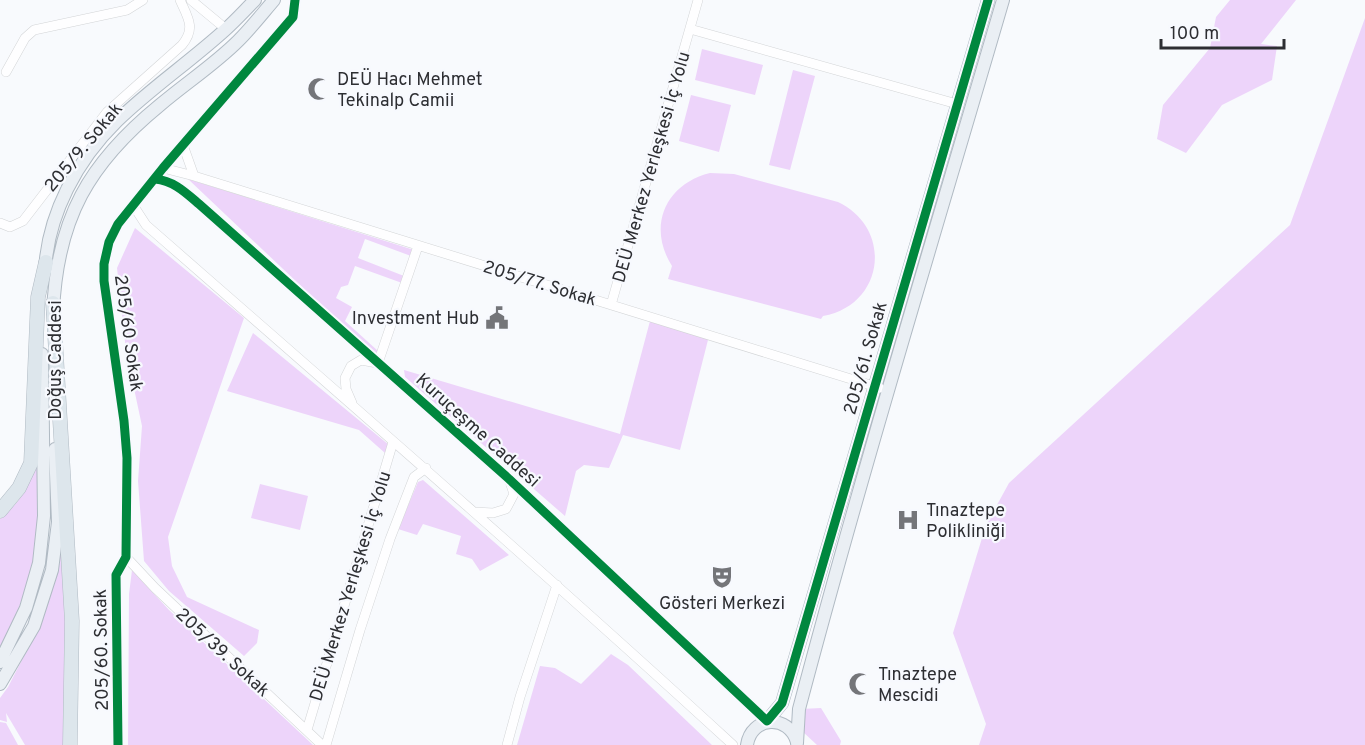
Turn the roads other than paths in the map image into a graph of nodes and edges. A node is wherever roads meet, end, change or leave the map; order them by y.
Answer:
1 (143, 0) edge
2 (180, 0) edge
3 (190, 0) edge
4 (255, 0) edge
5 (274, 0) edge
6 (295, 0) edge
7 (698, 0) edge
8 (988, 0) edge
9 (1003, 0) edge
10 (226, 29) junction
11 (690, 29) junction
12 (6, 72) dead end
13 (957, 104) junction
14 (183, 145) junction
15 (163, 168) junction
16 (194, 176) junction
17 (155, 179) junction
18 (133, 205) junction
19 (0, 224) edge
20 (418, 246) junction
21 (46, 262) junction
22 (54, 303) junction
23 (611, 305) junction
24 (378, 363) junction
25 (880, 388) junction
26 (355, 408) junction
27 (393, 442) junction
28 (426, 468) junction
29 (509, 479) junction
30 (0, 510) edge
31 (475, 512) junction
32 (126, 557) junction
33 (557, 585) junction
34 (0, 663) edge
35 (0, 684) edge
36 (767, 721) junction
37 (307, 730) junction
38 (797, 744) edge
39 (70, 745) edge
40 (118, 745) edge
41 (324, 745) edge
42 (507, 745) edge
43 (733, 745) edge
44 (747, 745) edge

1 - 12 street
2 - 19 street, 205/9. Sokak
3 - 10 street
4 - 10 main road, Doğuş Caddesi
5 - 22 main road, Doğuş Caddesi
6 - 14 street, 205/60 Sokak
7 - 11 street, DEÜ Merkez Yerleşkesi İç Yolu
8 - 13 main road, 205/61. Sokak
9 - 25 main road, 205/61. Sokak
10 - 21 main road, Doğuş Caddesi
11 - 13 street, DEÜ Merkez Yerleşkesi İç Yolu
11 - 23 street, DEÜ Merkez Yerleşkesi İç Yolu
13 - 25 main road, 205/61. Sokak
14 - 15 street, 205/60 Sokak
14 - 16 street
15 - 16 street, 205/77. Sokak
15 - 17 street, 205/60 Sokak
16 - 20 street, 205/77. Sokak
17 - 18 street, 205/60 Sokak
17 - 24 street, Kuruçeşme Caddesi
18 - 26 street
18 - 32 street, 205/60 Sokak
20 - 23 street, 205/77. Sokak
20 - 24 street
21 - 30 highway
21 - 34 main road, Doğuş Caddesi
22 - 35 main road, Doğuş Caddesi
22 - 39 highway
23 - 25 street, 205/77. Sokak
24 - 26 street
24 - 29 street, Kuruçeşme Caddesi
25 - 36 main road, 205/61. Sokak
25 - 38 main road, 205/61. Sokak
26 - 27 street
27 - 28 street
27 - 37 street, DEÜ Merkez Yerleşkesi İç Yolu
28 - 31 street
28 - 41 street, DEÜ Merkez Yerleşkesi İç Yolu
29 - 31 street
29 - 36 street, Kuruçeşme Caddesi
31 - 33 street
32 - 37 street, 205/39. Sokak
32 - 40 street, 205/60. Sokak
33 - 42 street
33 - 43 street
36 - 38 main road
36 - 44 main road, 205/61. Sokak
37 - 41 street, 205/39. Sokak

